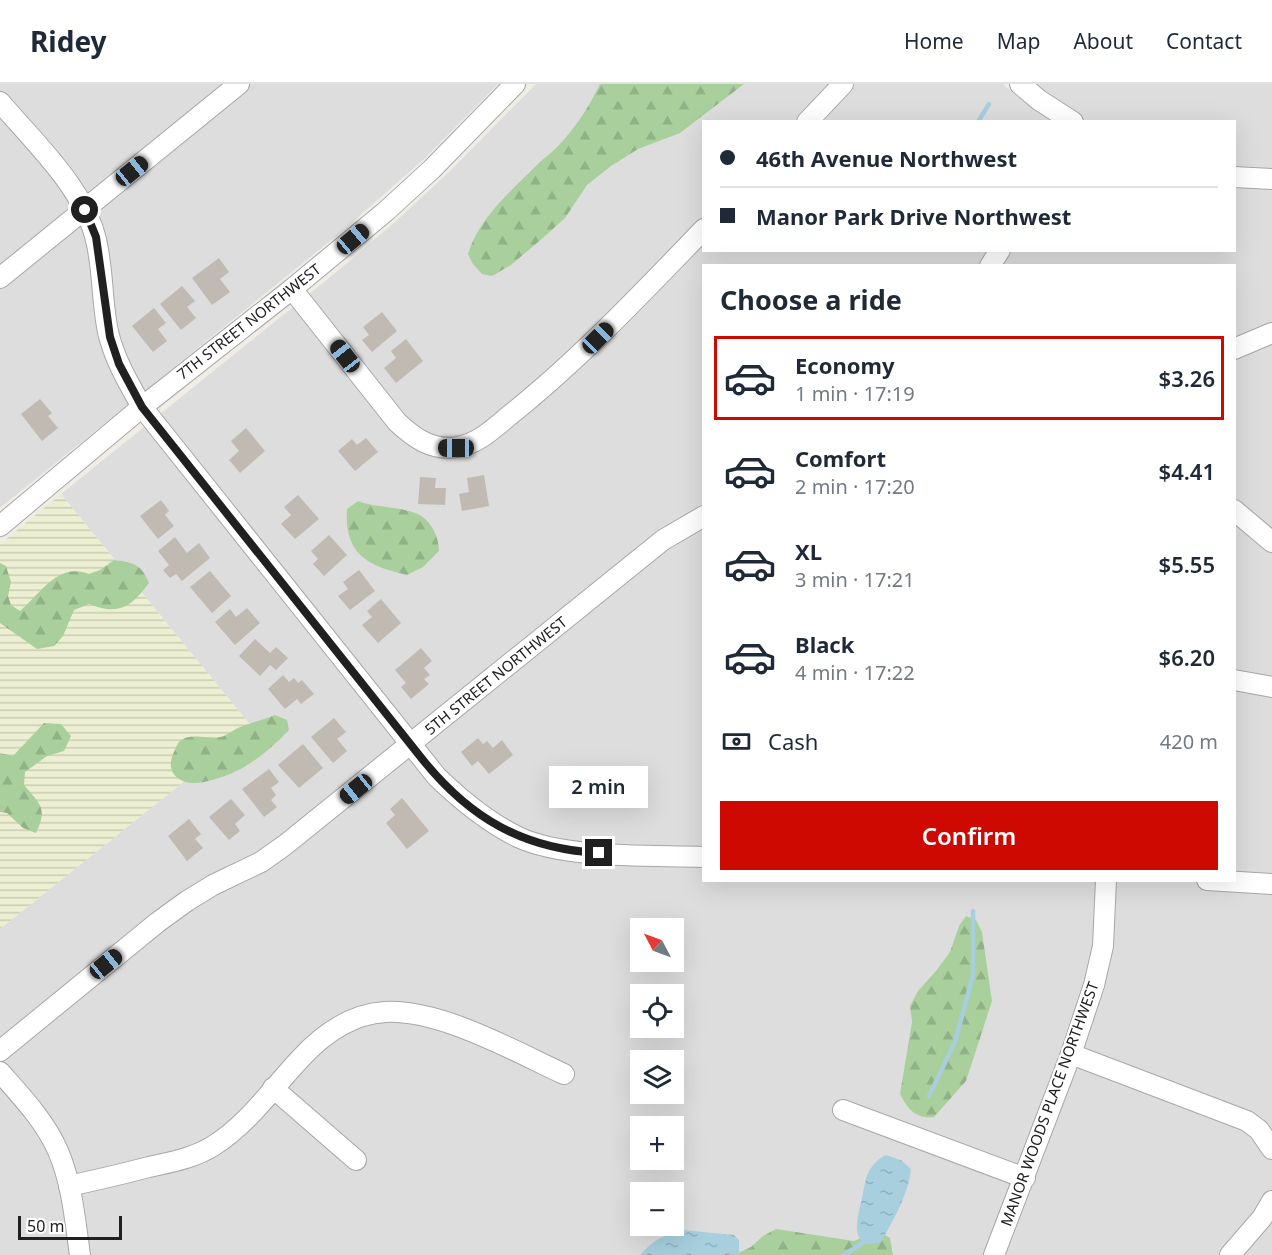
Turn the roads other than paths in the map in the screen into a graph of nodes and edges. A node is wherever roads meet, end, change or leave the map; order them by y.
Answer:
1 (239, 84) edge
2 (515, 84) edge
3 (843, 84) edge
4 (1020, 84) edge
5 (0, 102) edge
6 (809, 120) edge
7 (1070, 120) edge
8 (1236, 177) edge
9 (1272, 179) edge
10 (85, 210) junction
11 (702, 231) edge
12 (0, 278) edge
13 (292, 289) junction
14 (1272, 333) edge
15 (1236, 348) edge
16 (142, 407) junction
17 (1236, 512) edge
18 (702, 519) edge
19 (0, 526) edge
20 (1272, 542) edge
21 (1236, 680) edge
22 (1272, 687) edge
23 (411, 745) junction
24 (702, 857) edge
25 (1106, 882) edge
26 (1236, 882) edge
27 (1272, 884) edge
28 (0, 1051) edge
29 (1071, 1054) junction
30 (0, 1072) edge
31 (564, 1074) dead end
32 (273, 1088) junction
33 (843, 1110) dead end
34 (1272, 1149) edge
35 (356, 1160) dead end
36 (1025, 1178) junction
37 (69, 1186) junction
38 (1272, 1201) edge
39 (80, 1255) edge
40 (994, 1255) edge
41 (1230, 1255) edge

1 - 10 street
2 - 13 street, 7TH STREET NORTHWEST
3 - 6 street
4 - 7 street
5 - 10 street
8 - 9 street
10 - 12 street
10 - 16 street
11 - 13 street
13 - 16 street, 7TH STREET NORTHWEST
14 - 15 street
16 - 19 street, 7TH STREET NORTHWEST
16 - 23 street
17 - 20 street
18 - 23 street, 5TH STREET NORTHWEST
21 - 22 street
23 - 24 street
23 - 28 street, 5TH STREET NORTHWEST
25 - 29 street, MANOR WOODS PLACE NORTHWEST
26 - 27 street
29 - 34 street
29 - 36 street, MANOR WOODS PLACE NORTHWEST
30 - 37 street
31 - 32 street
32 - 35 street
32 - 37 street
33 - 36 street
36 - 40 street, MANOR WOODS PLACE NORTHWEST
37 - 39 street
38 - 41 street

